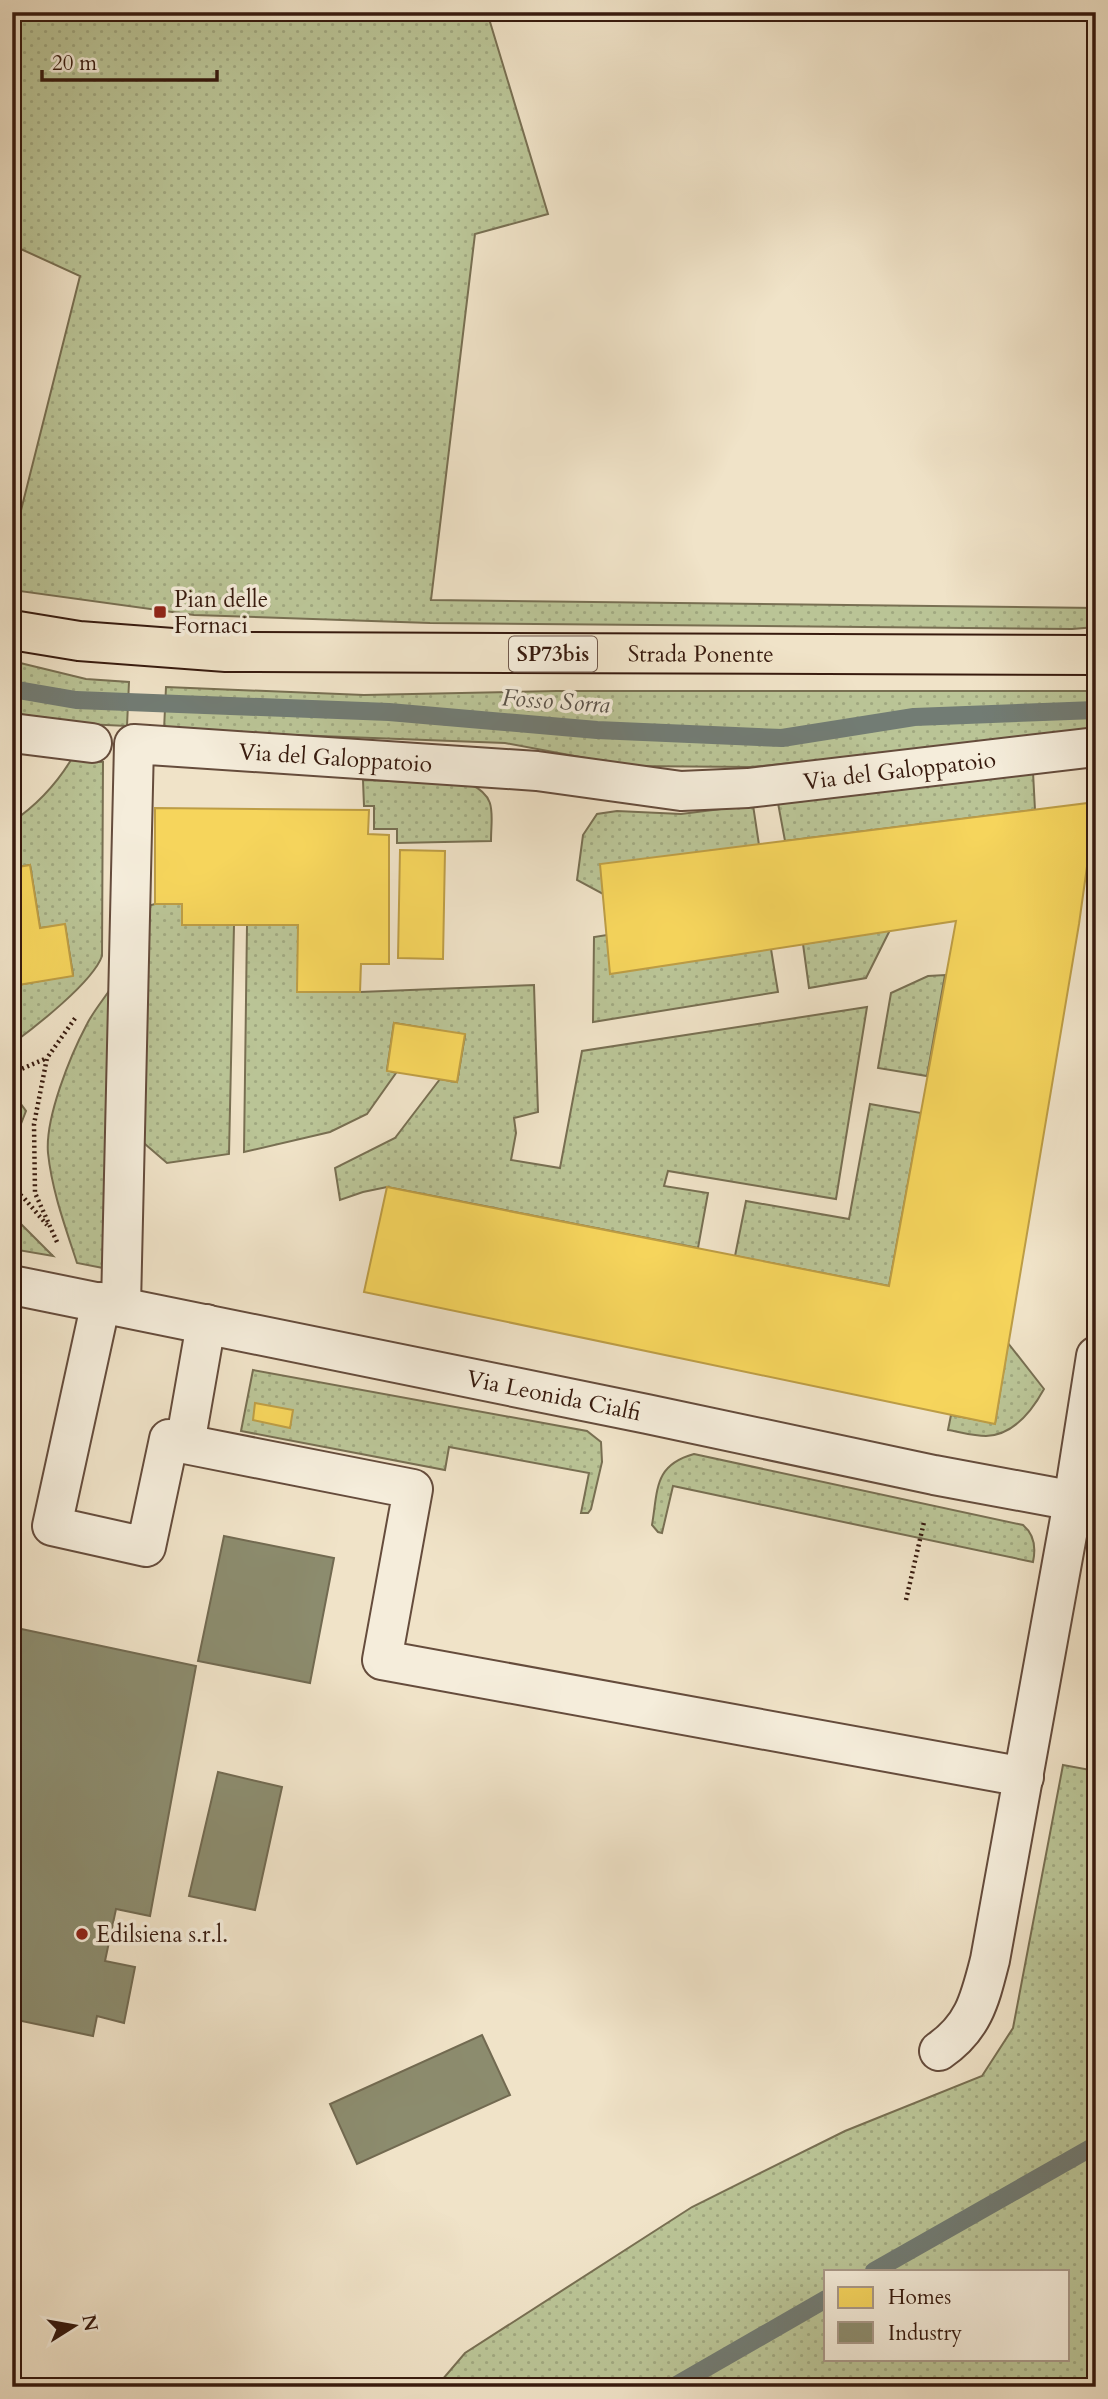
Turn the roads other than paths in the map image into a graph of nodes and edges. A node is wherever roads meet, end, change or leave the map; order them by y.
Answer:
1 (12, 630) edge
2 (1096, 654) edge
3 (12, 733) edge
4 (92, 743) dead end
5 (1096, 747) edge
6 (12, 1285) edge
7 (111, 1303) junction
8 (206, 1324) junction
9 (1096, 1356) edge
10 (185, 1444) junction
11 (1084, 1504) edge
12 (1024, 1777) junction
13 (939, 2052) dead end

1 - 2 main road, Strada Ponente / SP73bis
3 - 4 street
5 - 7 street, Via del Galoppatoio
6 - 7 street, Via Leonida Cialfi
7 - 8 street, Via Leonida Cialfi
7 - 10 street
8 - 10 street
8 - 11 street, Via Leonida Cialfi
9 - 11 street
10 - 12 street
11 - 12 street
12 - 13 street

